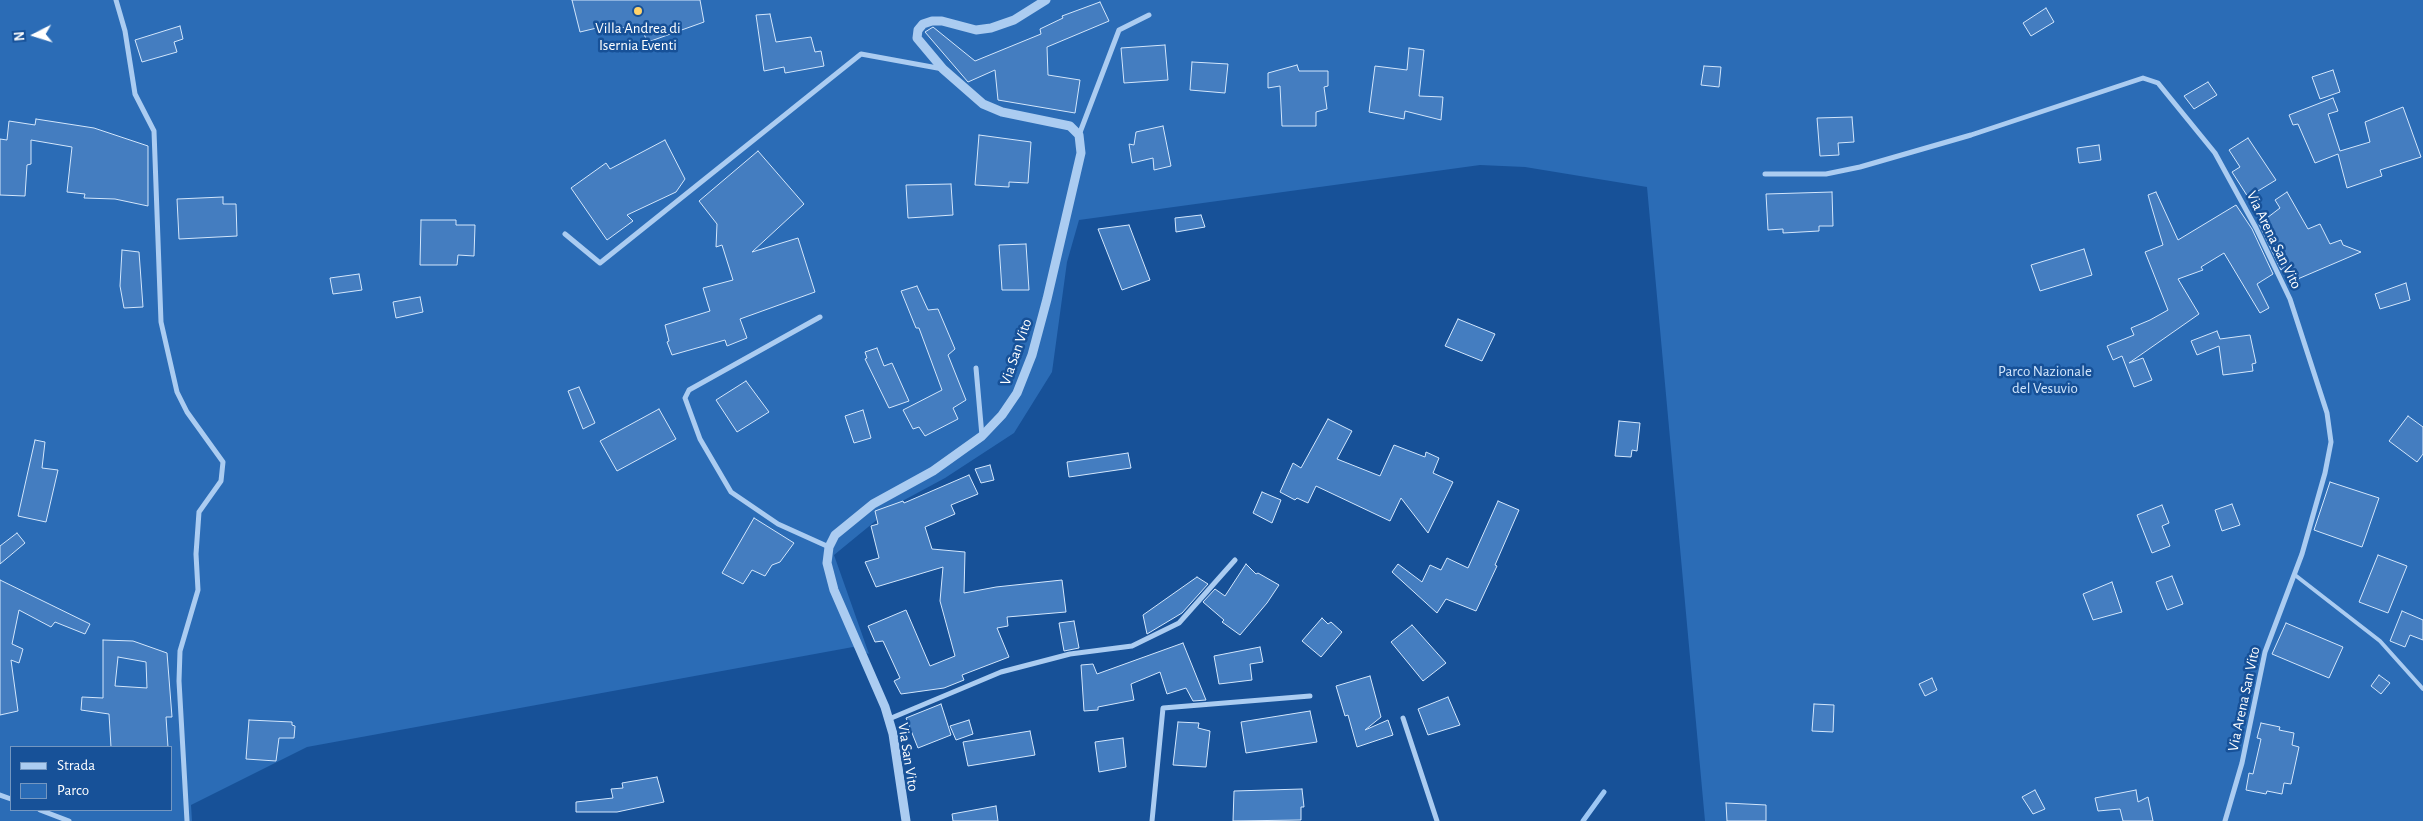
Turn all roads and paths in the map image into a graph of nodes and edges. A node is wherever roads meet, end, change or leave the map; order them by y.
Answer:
1 (116, 0) edge
2 (1046, 0) edge
3 (1149, 15) dead end
4 (943, 69) junction
5 (1079, 135) junction
6 (1765, 174) dead end
7 (565, 234) dead end
8 (820, 317) dead end
9 (976, 368) dead end
10 (982, 436) junction
11 (829, 547) junction
12 (1236, 560) dead end
13 (2295, 575) junction
14 (2423, 689) edge
15 (1310, 696) dead end
16 (1403, 718) dead end
17 (888, 719) junction
18 (43, 811) edge
19 (69, 821) edge
20 (187, 821) edge
21 (906, 821) edge
22 (1152, 821) edge
23 (1438, 821) edge
24 (2225, 821) edge

1 - 20 street
2 - 4 street
3 - 5 street
4 - 5 street
4 - 7 street
5 - 10 street, Via San Vito
6 - 13 street, Via Arena San Vito
8 - 11 street
9 - 10 street
10 - 11 street, Via San Vito
11 - 17 street, Via San Vito
12 - 17 street
13 - 14 lane
13 - 24 street, Via Arena San Vito
15 - 22 street
16 - 23 street
17 - 21 street, Via San Vito
18 - 19 street

